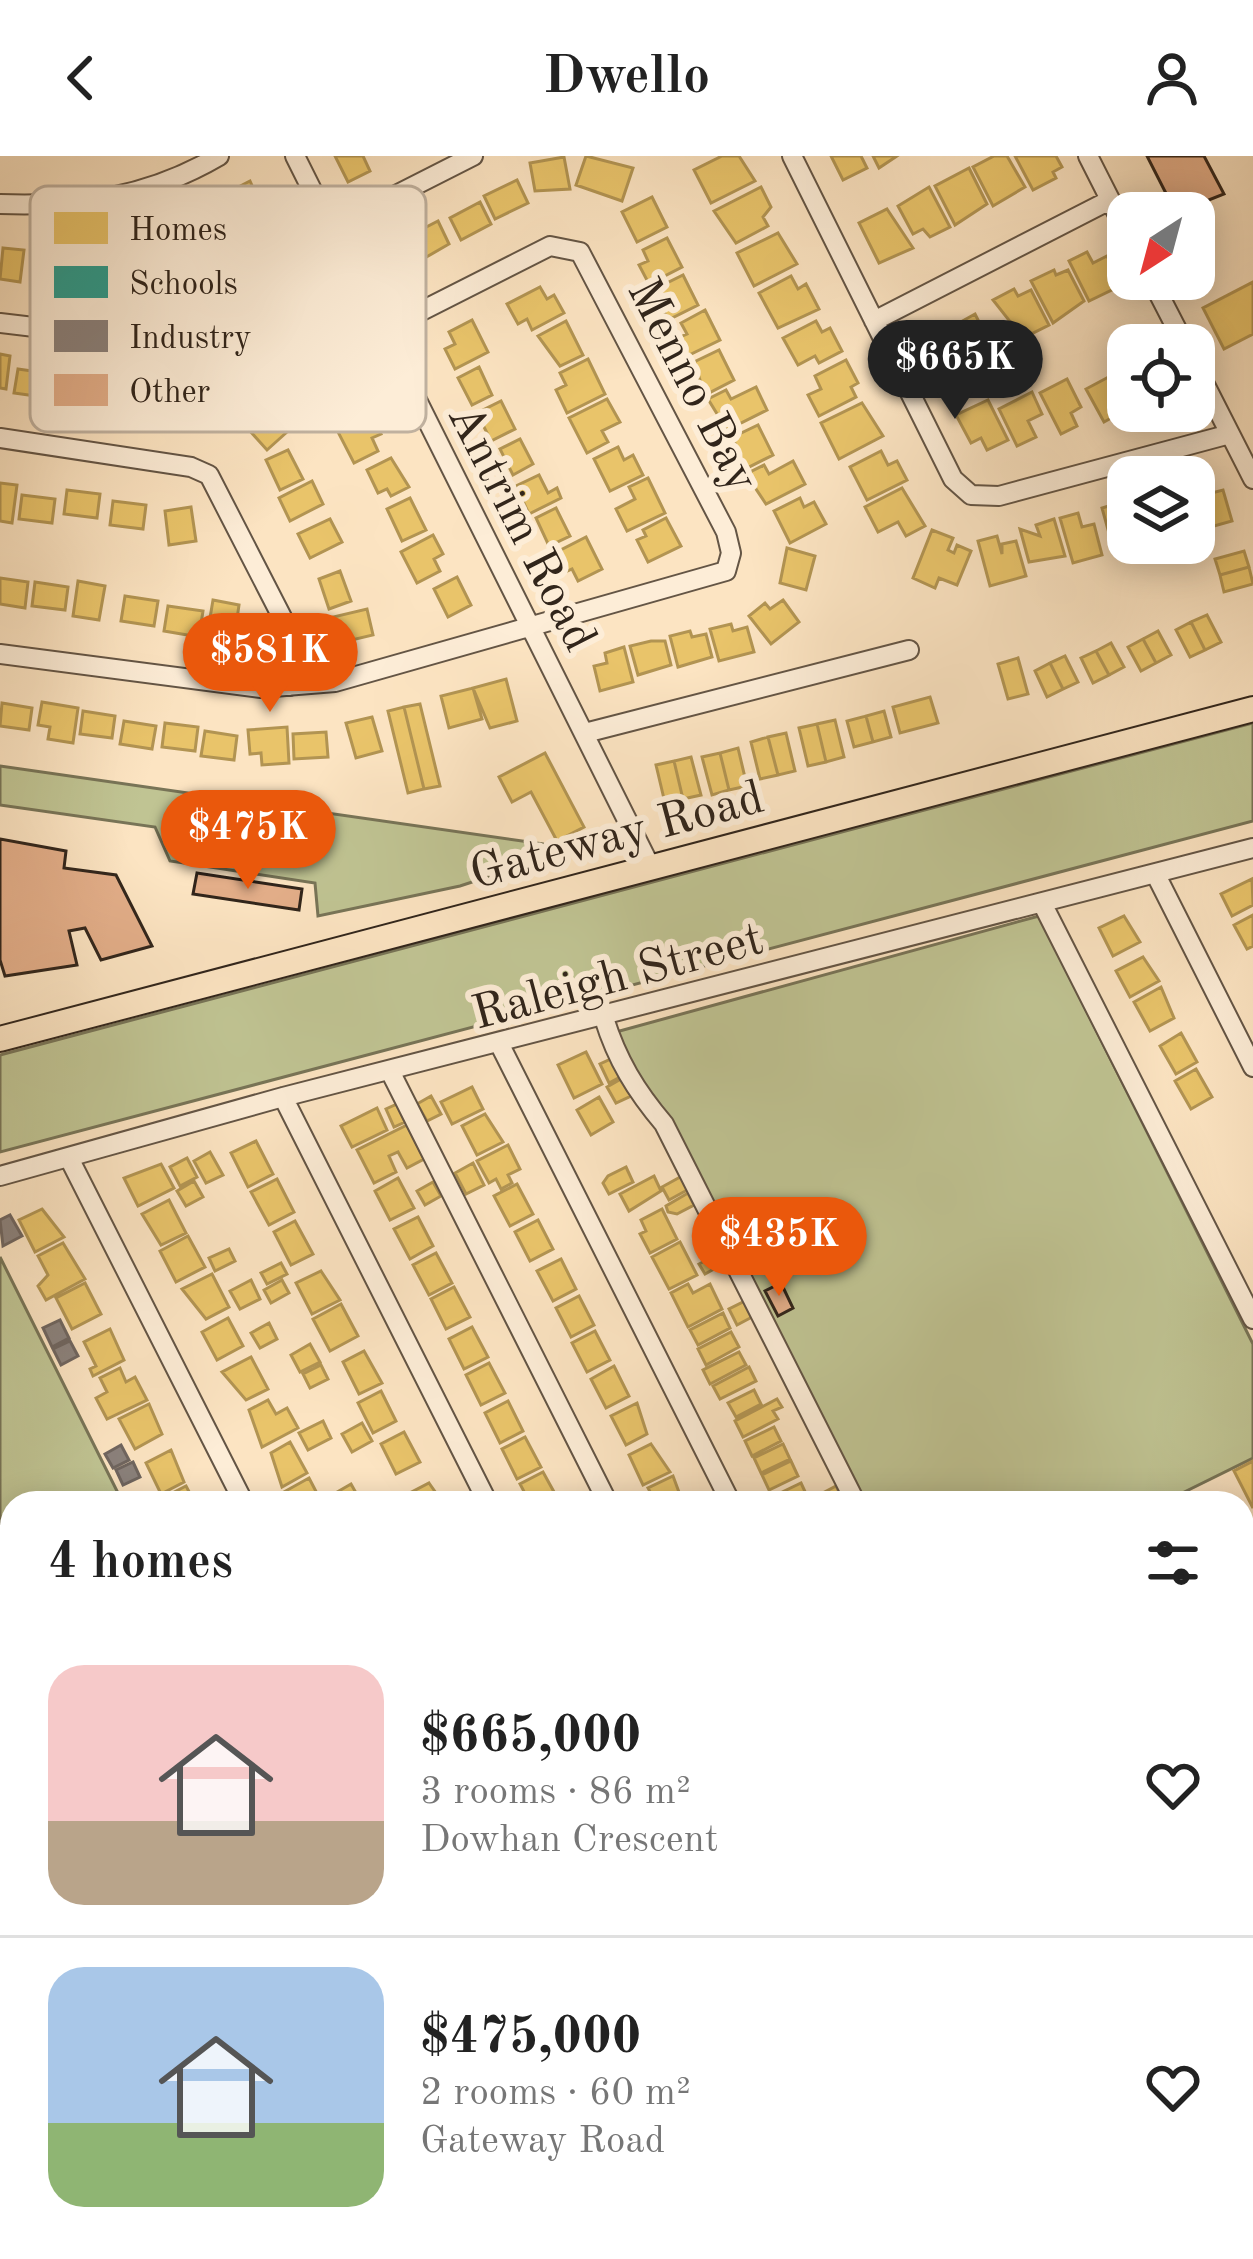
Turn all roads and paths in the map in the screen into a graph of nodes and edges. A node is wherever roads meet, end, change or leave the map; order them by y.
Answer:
1 (219, 156) edge
2 (295, 156) edge
3 (473, 156) edge
4 (791, 156) edge
5 (1088, 156) edge
6 (148, 186) edge
7 (310, 186) edge
8 (414, 186) edge
9 (1107, 194) edge
10 (1107, 202) edge
11 (0, 203) edge
12 (30, 204) edge
13 (426, 309) edge
14 (874, 320) junction
15 (0, 322) edge
16 (30, 327) edge
17 (1215, 404) edge
18 (426, 418) edge
19 (1230, 434) junction
20 (0, 438) edge
21 (1253, 479) edge
22 (532, 627) junction
23 (909, 650) dead end
24 (0, 654) edge
25 (290, 686) junction
26 (1253, 709) edge
27 (585, 733) junction
28 (1253, 848) edge
29 (651, 868) junction
30 (1156, 875) junction
31 (1042, 903) junction
32 (604, 1018) junction
33 (0, 1040) edge
34 (500, 1045) junction
35 (1253, 1067) edge
36 (391, 1073) junction
37 (283, 1097) junction
38 (69, 1158) junction
39 (0, 1176) edge
40 (1253, 1319) edge
41 (238, 1491) edge
42 (482, 1491) edge
43 (602, 1491) edge
44 (725, 1491) edge
45 (850, 1491) edge

1 - 6 street
2 - 7 street, Antrim Road
3 - 8 street
4 - 14 street
5 - 9 street
10 - 14 street
11 - 12 street
13 - 22 street, Menno Bay
14 - 19 street
15 - 16 street
17 - 19 street
18 - 22 street, Antrim Road
19 - 21 street
20 - 25 street
22 - 25 street
22 - 27 street, Antrim Road
23 - 27 street
24 - 25 street
26 - 29 main road, Gateway Road
27 - 29 street, Antrim Road
28 - 30 street, Raleigh Street
29 - 33 main road, Gateway Road
30 - 31 street, Raleigh Street
30 - 35 street
31 - 32 street, Raleigh Street
31 - 40 street
32 - 34 street, Raleigh Street
32 - 45 street
34 - 36 street, Raleigh Street
34 - 44 street
36 - 37 street, Raleigh Street
36 - 43 street
37 - 38 street, Raleigh Street
37 - 42 street
38 - 39 street, Raleigh Street
38 - 41 street

